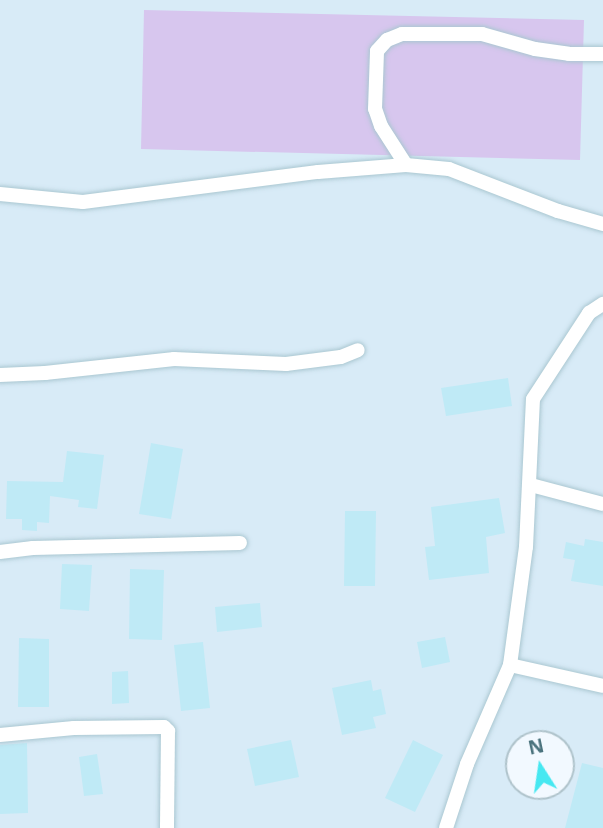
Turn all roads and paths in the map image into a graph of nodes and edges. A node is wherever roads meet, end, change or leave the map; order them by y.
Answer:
1 (603, 54) edge
2 (406, 164) junction
3 (0, 194) edge
4 (603, 224) edge
5 (603, 304) edge
6 (358, 349) dead end
7 (0, 375) edge
8 (531, 485) junction
9 (603, 504) edge
10 (240, 543) dead end
11 (0, 552) edge
12 (510, 664) junction
13 (603, 686) edge
14 (0, 734) edge
15 (167, 828) edge
16 (446, 828) edge

1 - 2 street
2 - 3 street
2 - 4 street
5 - 8 street
6 - 7 street
8 - 9 street
8 - 12 street
10 - 11 street
12 - 13 street
12 - 16 street
14 - 15 street

